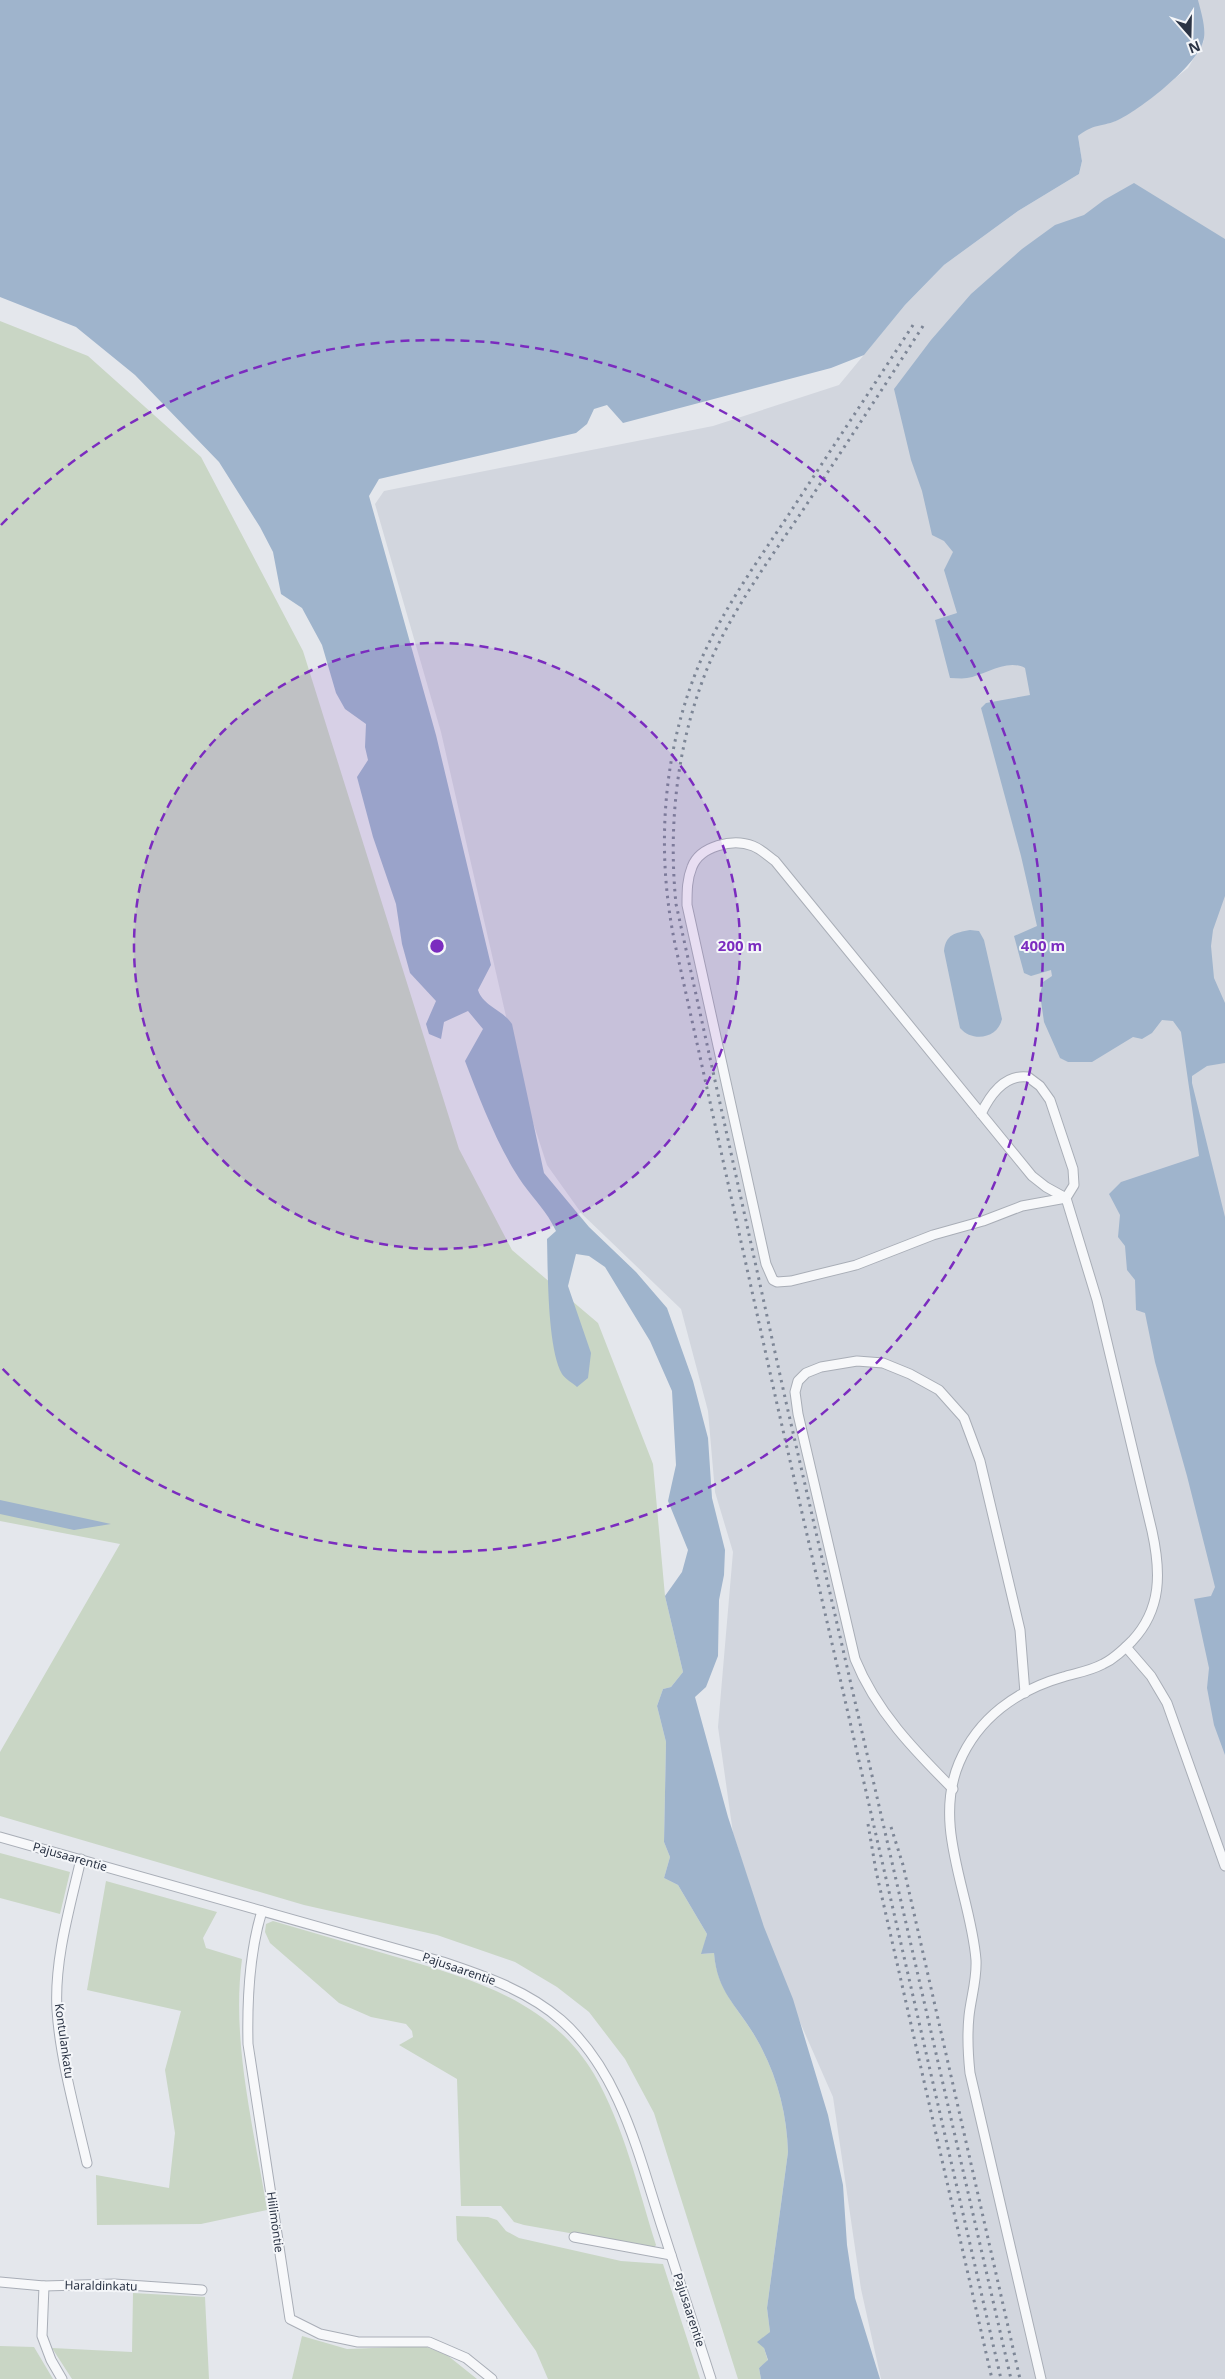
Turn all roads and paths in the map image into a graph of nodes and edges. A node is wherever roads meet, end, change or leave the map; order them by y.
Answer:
1 (981, 1114) junction
2 (1066, 1198) junction
3 (1126, 1647) junction
4 (1025, 1693) junction
5 (953, 1789) junction
6 (0, 1837) edge
7 (81, 1859) junction
8 (1225, 1866) edge
9 (262, 1910) junction
10 (87, 2163) dead end
11 (574, 2237) dead end
12 (671, 2255) junction
13 (0, 2282) edge
14 (44, 2286) junction
15 (202, 2290) dead end
16 (62, 2379) edge
17 (492, 2379) edge
18 (711, 2379) edge
19 (1041, 2379) edge

1 - 2 street
1 - 2 street
1 - 2 street
2 - 3 street
3 - 4 street
3 - 8 street
4 - 5 street
4 - 5 street
5 - 19 street
6 - 7 street, Pajusaarentie
7 - 9 street, Pajusaarentie
7 - 10 street, Kontulankatu
9 - 12 street, Pajusaarentie
9 - 17 street, Hiilimöntie
11 - 12 street
12 - 18 street, Pajusaarentie
13 - 14 street, Haraldinkatu
14 - 15 street, Haraldinkatu
14 - 16 street

